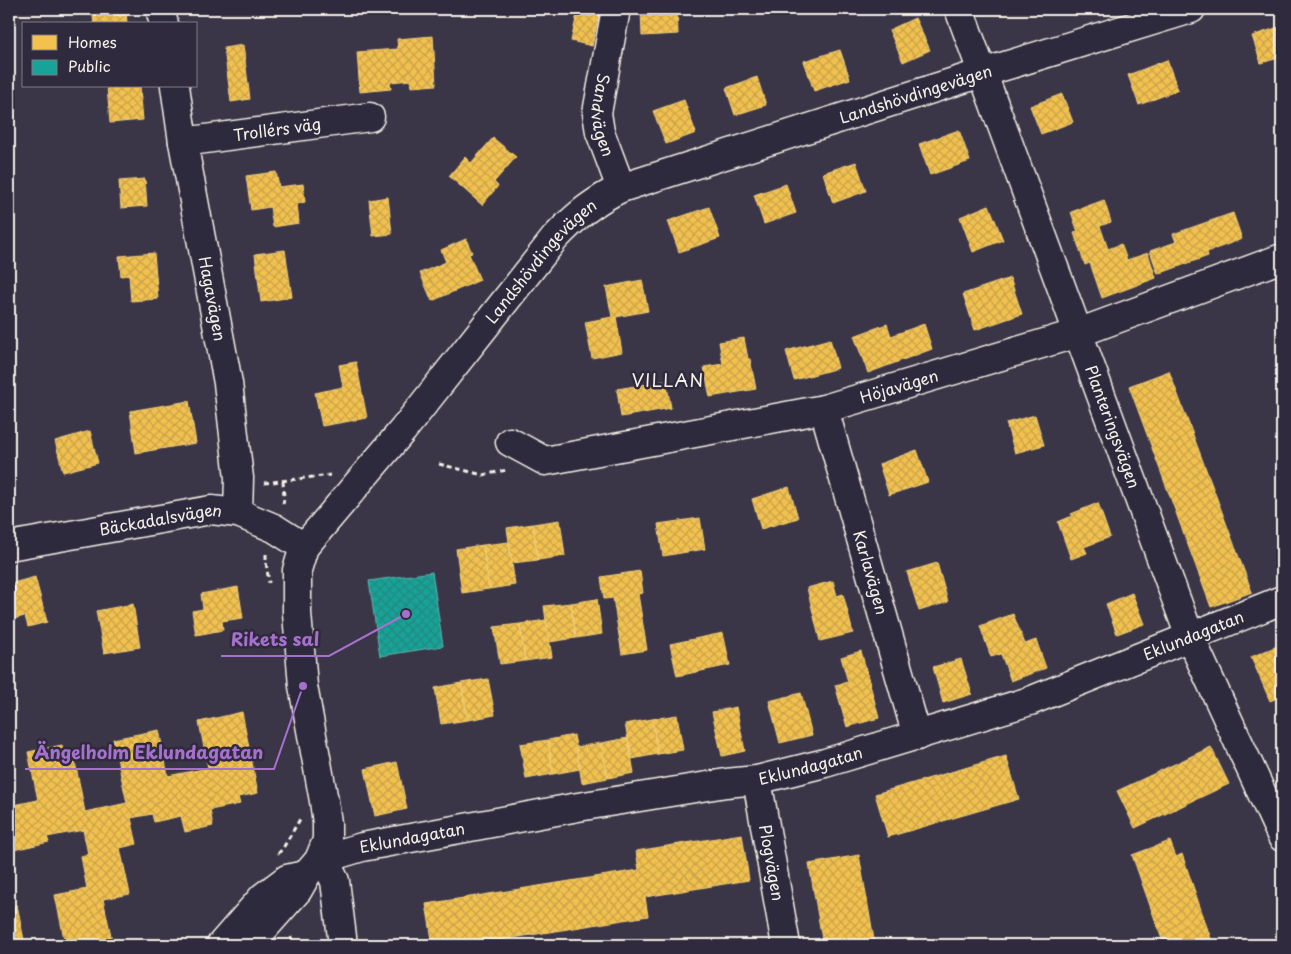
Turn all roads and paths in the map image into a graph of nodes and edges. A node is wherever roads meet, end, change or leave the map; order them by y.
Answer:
1 (160, 9) edge
2 (616, 9) edge
3 (959, 9) edge
4 (1191, 9) edge
5 (163, 22) edge
6 (982, 73) junction
7 (175, 88) edge
8 (370, 117) dead end
9 (183, 142) junction
10 (621, 188) junction
11 (1282, 258) edge
12 (1078, 333) junction
13 (824, 409) junction
14 (510, 442) dead end
15 (544, 462) junction
16 (439, 464) dead end
17 (283, 480) dead end
18 (238, 513) junction
19 (274, 528) junction
20 (9, 546) edge
21 (304, 547) junction
22 (270, 589) dead end
23 (1282, 600) edge
24 (1190, 637) junction
25 (917, 736) junction
26 (757, 780) junction
27 (300, 810) dead end
28 (1282, 837) edge
29 (276, 855) dead end
30 (313, 867) junction
31 (221, 945) edge
32 (249, 945) edge
33 (343, 945) edge
34 (786, 945) edge

1 - 5 street
2 - 10 street, Sandvägen
3 - 6 street, Planteringsvägen
4 - 6 street, Landshövdingevägen
6 - 10 street, Landshövdingevägen
6 - 12 street, Planteringsvägen
7 - 9 street, Hagavägen
8 - 9 street, Trollérs väg
9 - 18 street, Hagavägen
10 - 21 street, Landshövdingevägen
11 - 12 street, Höjavägen
12 - 13 street, Höjavägen
12 - 24 street, Planteringsvägen
13 - 15 street, Höjavägen
13 - 25 street, Karlavägen
14 - 15 street
15 - 16 path
17 - 19 path
18 - 19 street, Bäckadalsvägen
18 - 20 street, Bäckadalsvägen
19 - 21 street, Bäckadalsvägen
19 - 22 path
21 - 30 street, Landshövdingevägen
23 - 24 street, Eklundagatan
24 - 25 street, Eklundagatan
24 - 28 street, Planteringsvägen
25 - 26 street, Eklundagatan
26 - 30 street, Eklundagatan
26 - 34 street, Plogvägen
27 - 29 path
30 - 31 street
30 - 32 street, Landshövdingevägen
30 - 33 street

